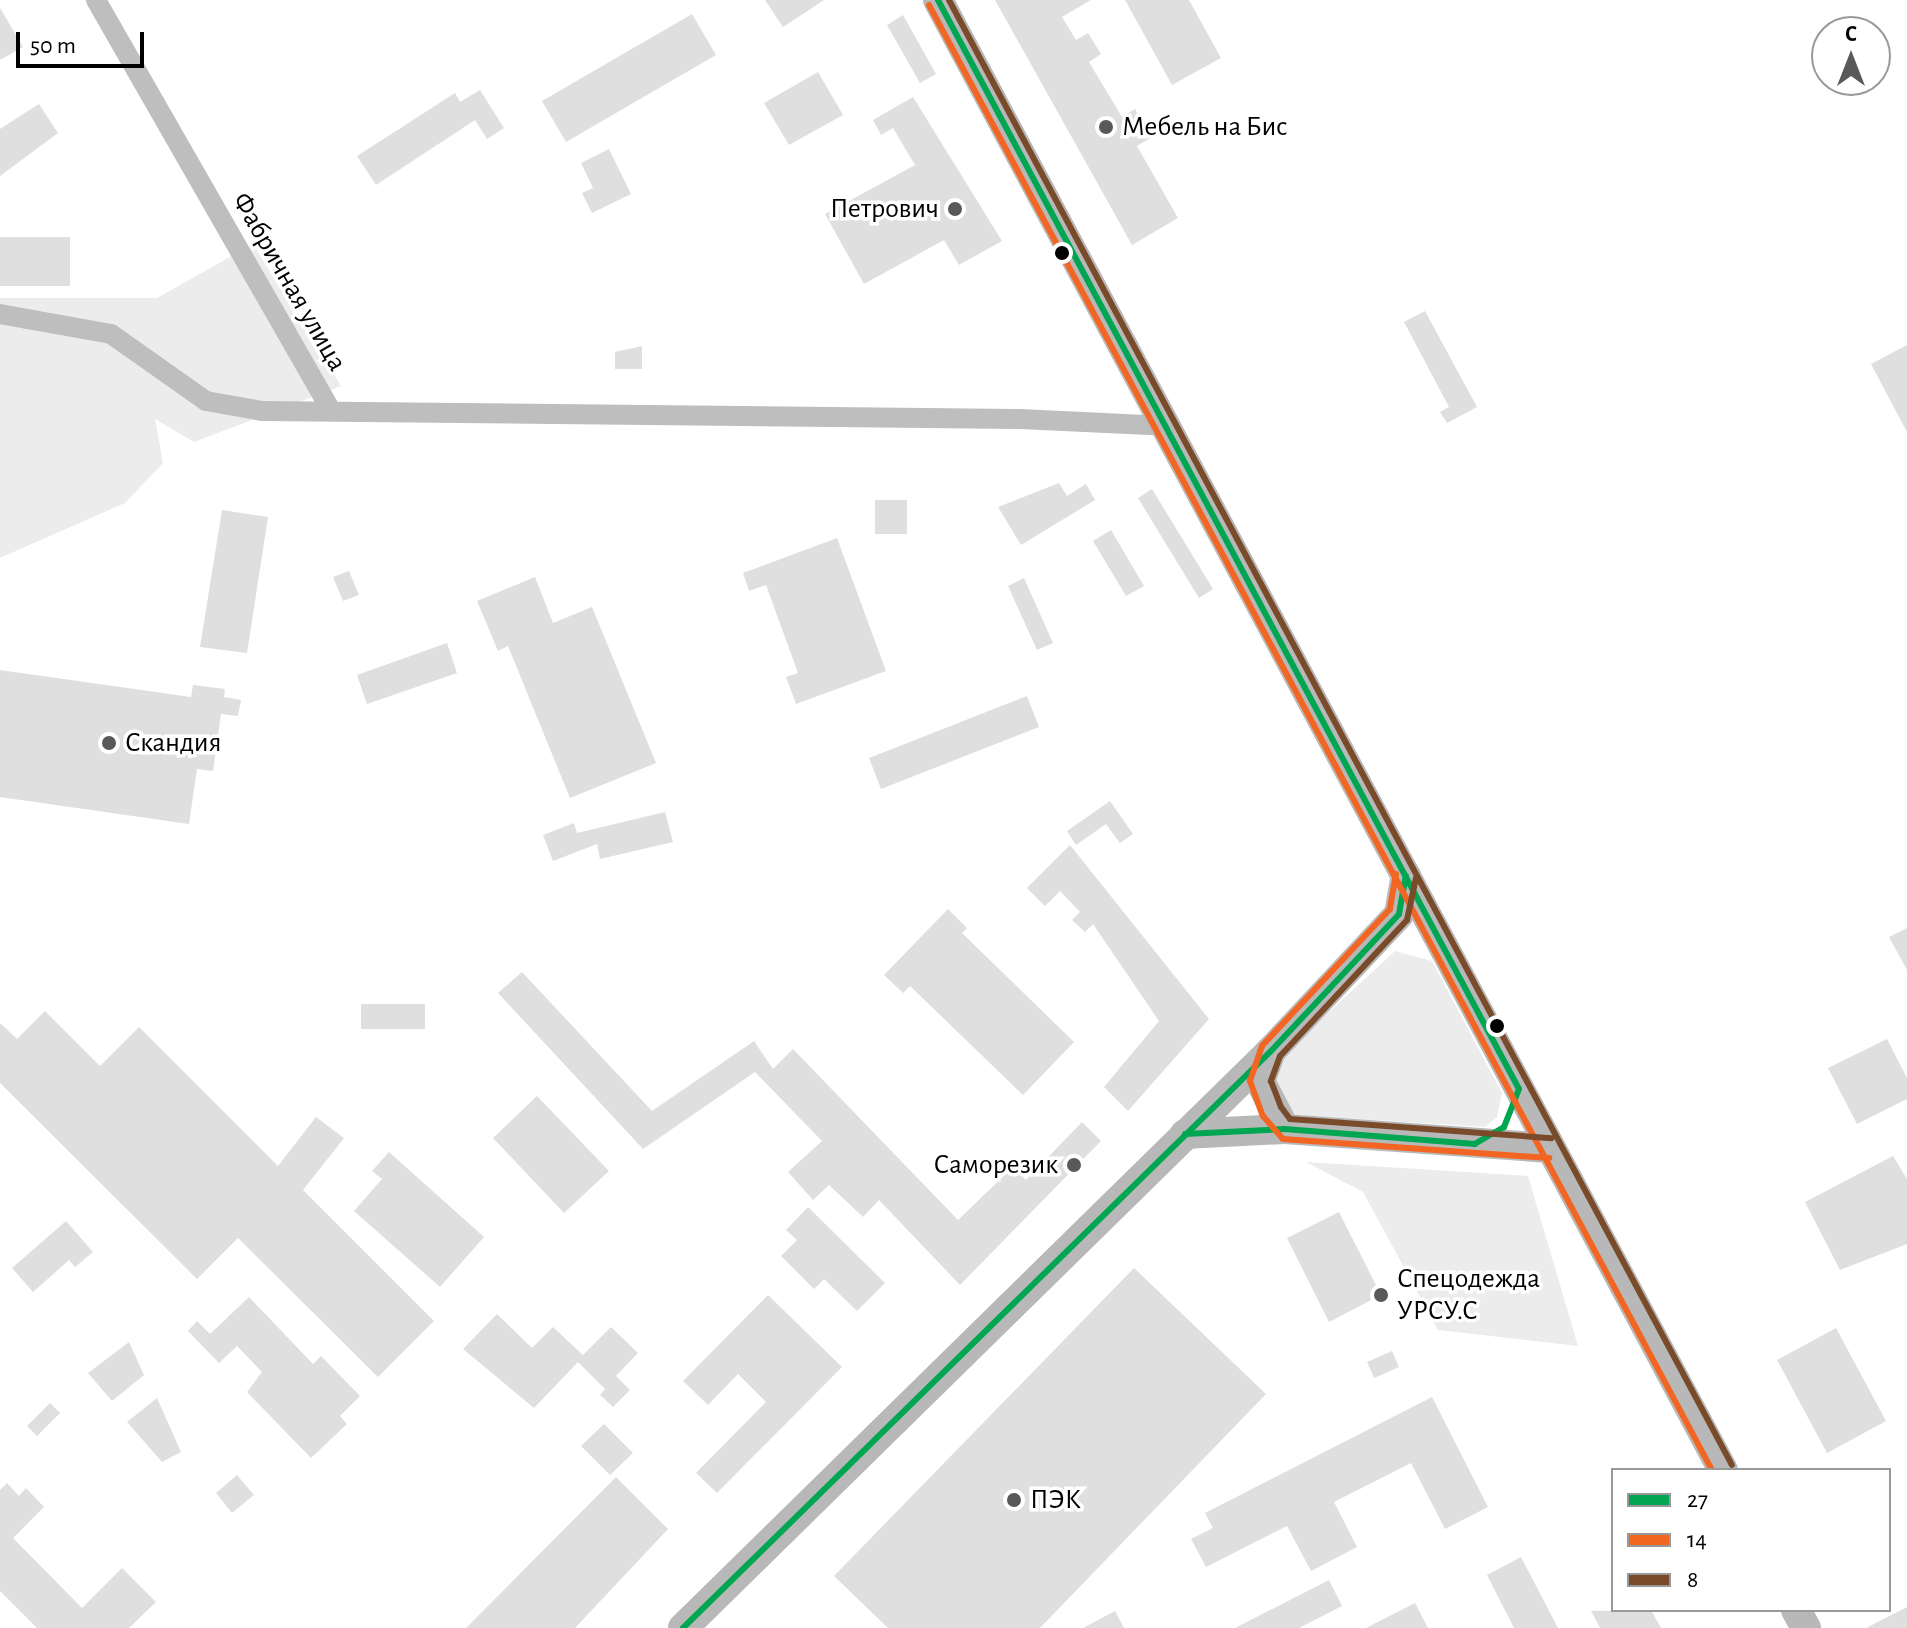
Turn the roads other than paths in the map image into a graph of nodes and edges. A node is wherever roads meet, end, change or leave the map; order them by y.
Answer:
1 (96, 0) edge
2 (938, 0) edge
3 (0, 314) edge
4 (330, 408) junction
5 (1166, 426) junction
6 (1406, 876) junction
7 (1381, 937) junction
8 (1446, 952) junction
9 (1271, 1051) junction
10 (1519, 1089) junction
11 (1285, 1129) junction
12 (1185, 1134) junction
13 (1475, 1144) junction
14 (1550, 1148) junction
15 (1722, 1468) edge
16 (683, 1628) edge

1 - 4 street, Фабричная улица
2 - 5 main road
3 - 4 street
4 - 5 street, Фабричная улица
5 - 6 main road
6 - 7 main road
6 - 8 main road
7 - 8 main road
7 - 9 main road
8 - 10 main road
9 - 11 main road
9 - 12 main road
10 - 13 main road
10 - 14 main road
11 - 12 main road
11 - 13 main road
12 - 16 main road
13 - 14 main road
14 - 15 main road

